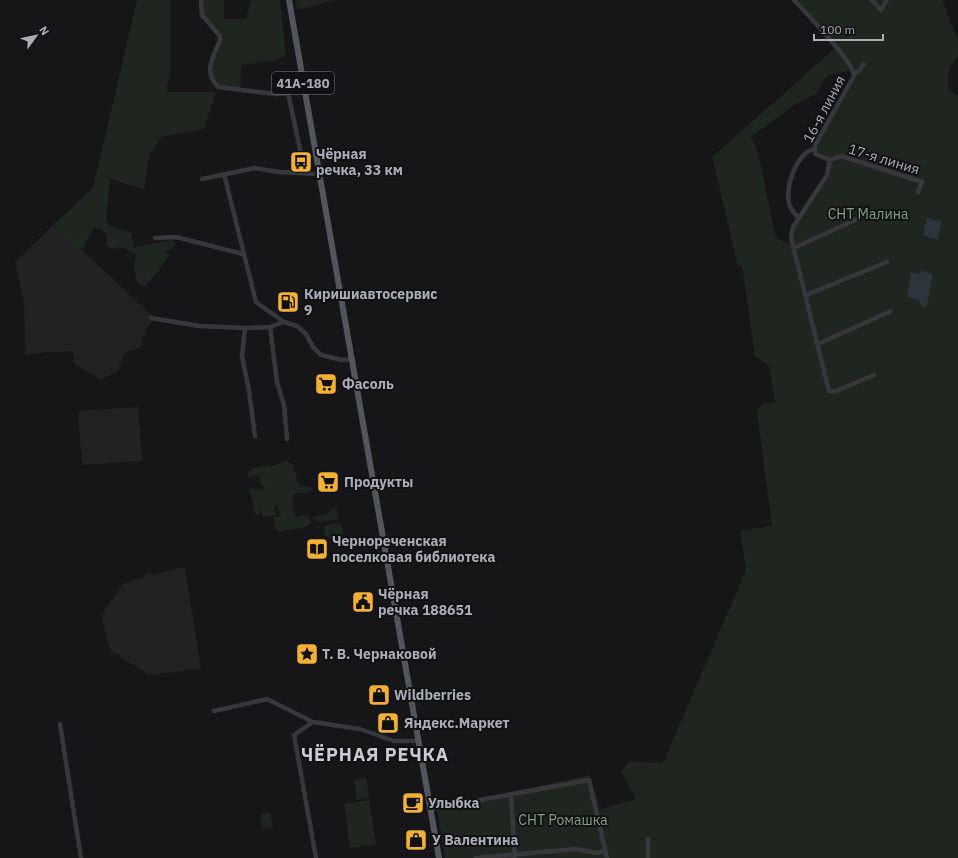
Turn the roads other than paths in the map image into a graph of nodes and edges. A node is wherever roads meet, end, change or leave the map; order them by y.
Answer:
1 (201, 0) edge
2 (289, 0) edge
3 (794, 0) edge
4 (872, 0) edge
5 (887, 0) edge
6 (864, 64) dead end
7 (854, 73) junction
8 (814, 149) junction
9 (830, 160) junction
10 (224, 174) junction
11 (308, 174) junction
12 (319, 174) junction
13 (202, 179) dead end
14 (918, 192) dead end
15 (870, 212) dead end
16 (799, 218) junction
17 (155, 238) dead end
18 (794, 248) junction
19 (244, 254) junction
20 (887, 262) dead end
21 (806, 295) junction
22 (891, 311) dead end
23 (151, 318) dead end
24 (284, 322) junction
25 (270, 327) junction
26 (245, 328) junction
27 (818, 344) junction
28 (352, 359) junction
29 (874, 375) dead end
30 (255, 436) dead end
31 (287, 439) dead end
32 (214, 712) dead end
33 (313, 722) junction
34 (60, 724) dead end
35 (418, 741) junction
36 (511, 794) junction
37 (431, 809) junction
38 (648, 839) dead end
39 (605, 850) junction
40 (515, 856) edge
41 (81, 858) edge
42 (316, 858) edge
43 (439, 858) edge
44 (476, 858) edge
45 (607, 858) edge
46 (648, 858) edge

1 - 11 street
2 - 12 main road, 41А-180
3 - 7 street, 16-я линия
4 - 5 street
6 - 7 street
7 - 8 street, 16-я линия
8 - 9 street, 16-я линия
8 - 16 street
9 - 14 street, 17-я линия
9 - 16 street
10 - 11 street
10 - 13 street
10 - 19 street
11 - 12 street
12 - 28 main road, 41А-180
15 - 18 street
16 - 18 street
17 - 19 street
18 - 21 street
19 - 24 street
20 - 21 street
21 - 27 street
22 - 27 street
23 - 26 street
24 - 25 street
24 - 28 street
25 - 26 street
25 - 31 street
26 - 30 street
27 - 29 street
28 - 35 main road, 41А-180
32 - 33 street
33 - 35 street
33 - 42 street
34 - 41 street
35 - 37 main road, 41А-180
36 - 37 street
36 - 39 street
36 - 40 street
37 - 43 main road, 41А-180
38 - 46 street
39 - 40 street
39 - 45 street
40 - 44 street

